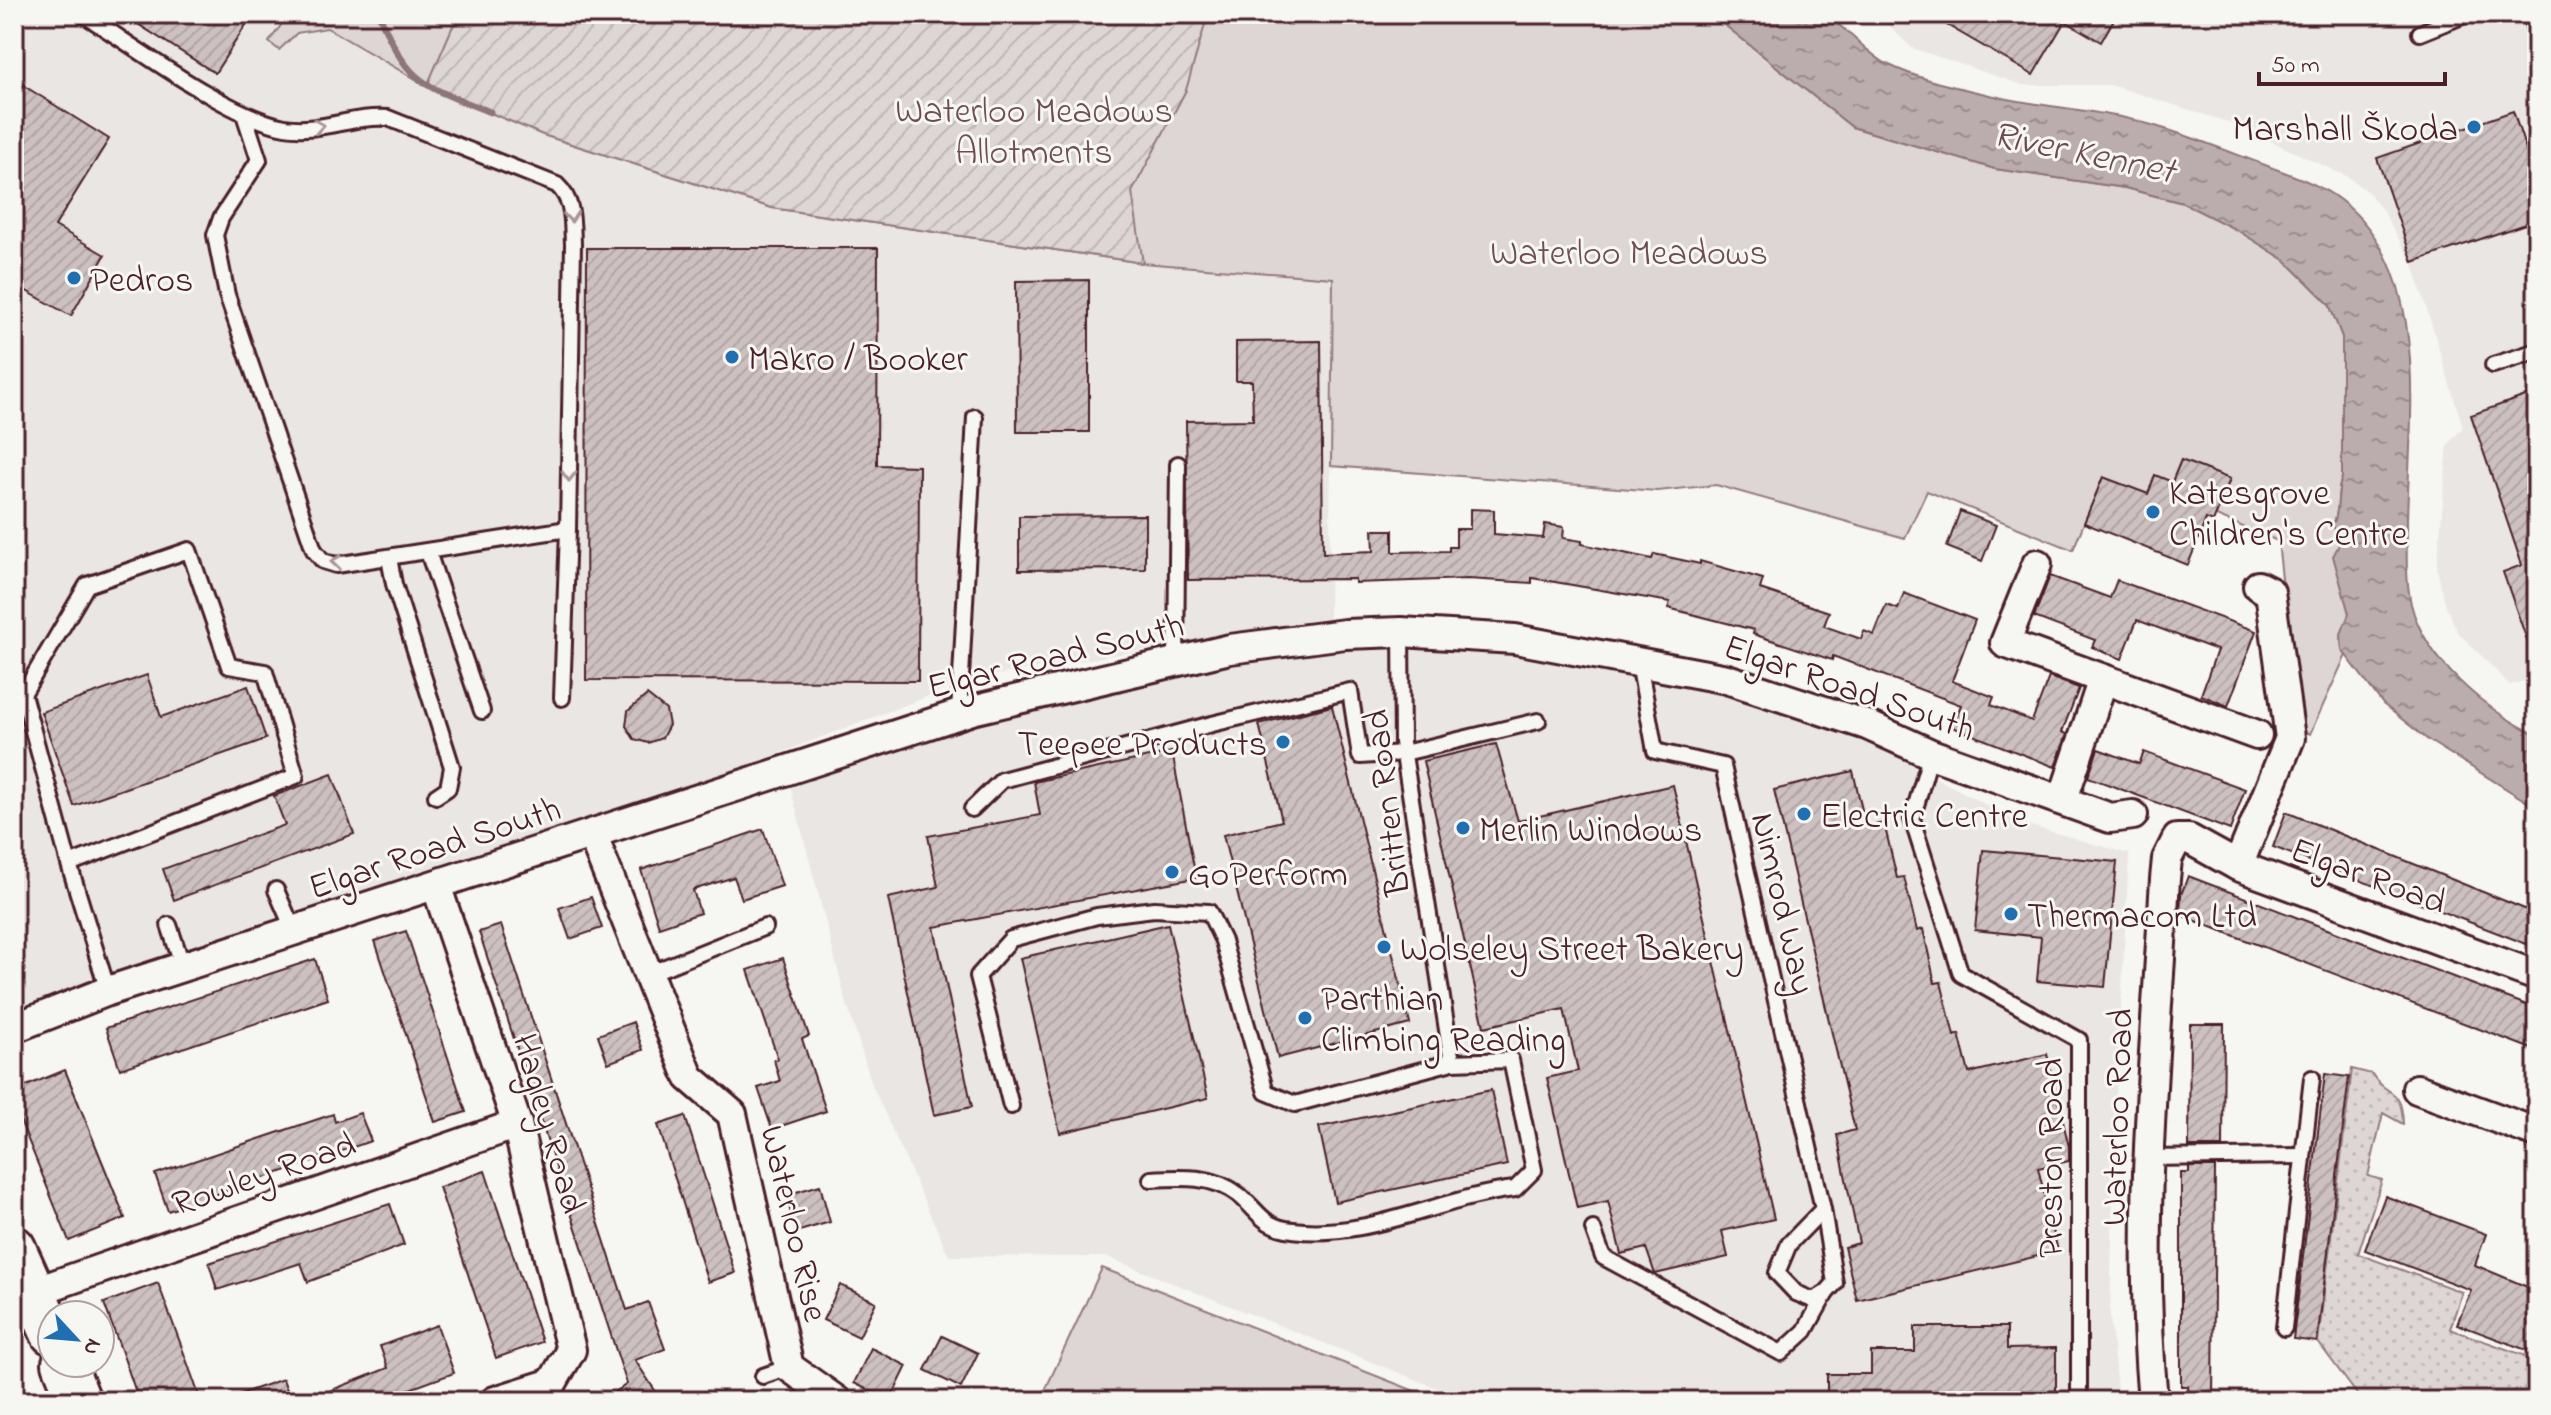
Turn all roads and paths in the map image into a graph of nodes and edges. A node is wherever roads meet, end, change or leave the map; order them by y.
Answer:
1 (83, 14) edge
2 (2467, 14) edge
3 (2530, 14) edge
4 (2420, 33) dead end
5 (2537, 34) edge
6 (244, 114) junction
7 (2537, 351) edge
8 (2493, 365) dead end
9 (975, 417) dead end
10 (1178, 464) dead end
11 (568, 529) junction
12 (428, 552) junction
13 (389, 558) junction
14 (2037, 564) dead end
15 (2258, 586) dead end
16 (1401, 632) junction
17 (1176, 662) junction
18 (1639, 663) junction
19 (2103, 679) junction
20 (562, 698) dead end
21 (482, 711) dead end
22 (959, 714) junction
23 (1538, 721) dead end
24 (2257, 735) dead end
25 (1404, 753) junction
26 (1931, 754) junction
27 (436, 796) dead end
28 (2063, 799) junction
29 (972, 809) dead end
30 (2133, 815) dead end
31 (592, 834) junction
32 (2177, 839) joint
33 (69, 864) junction
34 (2238, 866) junction
35 (436, 885) junction
36 (276, 890) dead end
37 (169, 925) dead end
38 (765, 927) dead end
39 (294, 931) junction
40 (183, 967) junction
41 (648, 974) junction
42 (2537, 976) edge
43 (108, 991) junction
44 (14, 1028) edge
45 (1452, 1062) junction
46 (2312, 1078) dead end
47 (2417, 1089) dead end
48 (1011, 1106) dead end
49 (517, 1124) junction
50 (2537, 1133) edge
51 (2303, 1156) junction
52 (2148, 1158) junction
53 (1151, 1179) dead end
54 (1823, 1209) junction
55 (1593, 1229) dead end
56 (22, 1271) edge
57 (1826, 1293) junction
58 (36, 1300) edge
59 (2284, 1328) dead end
60 (70, 1379) edge
61 (557, 1392) edge
62 (79, 1401) edge
63 (495, 1401) edge
64 (837, 1401) edge
65 (2079, 1401) edge
66 (2153, 1401) edge

1 - 6 lane
2 - 4 lane
3 - 5 lane
6 -> 11 lane
13 -> 6 lane
7 - 8 lane
9 - 22 lane
10 - 17 lane
11 - 12 lane
11 - 20 lane
12 - 13 lane
12 - 21 lane
13 - 27 lane
14 - 19 street
15 - 34 street
16 - 17 street, Elgar Road South
16 - 18 street, Elgar Road South
16 - 25 lane, Britten Road
17 - 22 street, Elgar Road South
18 - 26 street, Elgar Road South
18 - 54 lane, Nimrod Way
19 - 24 street
19 - 28 street
22 - 31 street, Elgar Road South
23 - 25 lane
25 - 29 lane
25 - 45 lane, Britten Road
26 - 28 street, Elgar Road South
26 - 65 lane, Preston Road
28 - 30 street, Elgar Road South
31 - 35 street, Elgar Road South
31 - 41 street, Waterloo Rise
32 - 34 street, Elgar Road
32 - 52 street, Waterloo Road
33 - 33 lane
33 - 43 lane
34 - 42 street, Elgar Road
35 - 39 street, Elgar Road South
35 - 49 street, Hagley Road
36 - 39 lane
37 - 40 lane
38 - 41 lane
39 - 40 street, Elgar Road South
40 - 43 street, Elgar Road South
41 - 64 street, Waterloo Rise
43 - 44 street, Elgar Road South
45 - 48 lane
45 - 53 lane
46 - 51 lane
47 - 50 street
49 - 56 street, Rowley Road
49 - 61 street, Hagley Road
51 - 52 lane
51 - 59 lane
52 - 66 street, Waterloo Road
54 - 57 lane, Nimrod Way
54 - 57 lane
55 - 57 lane
56 - 58 main road
60 - 62 main road
61 - 63 street

